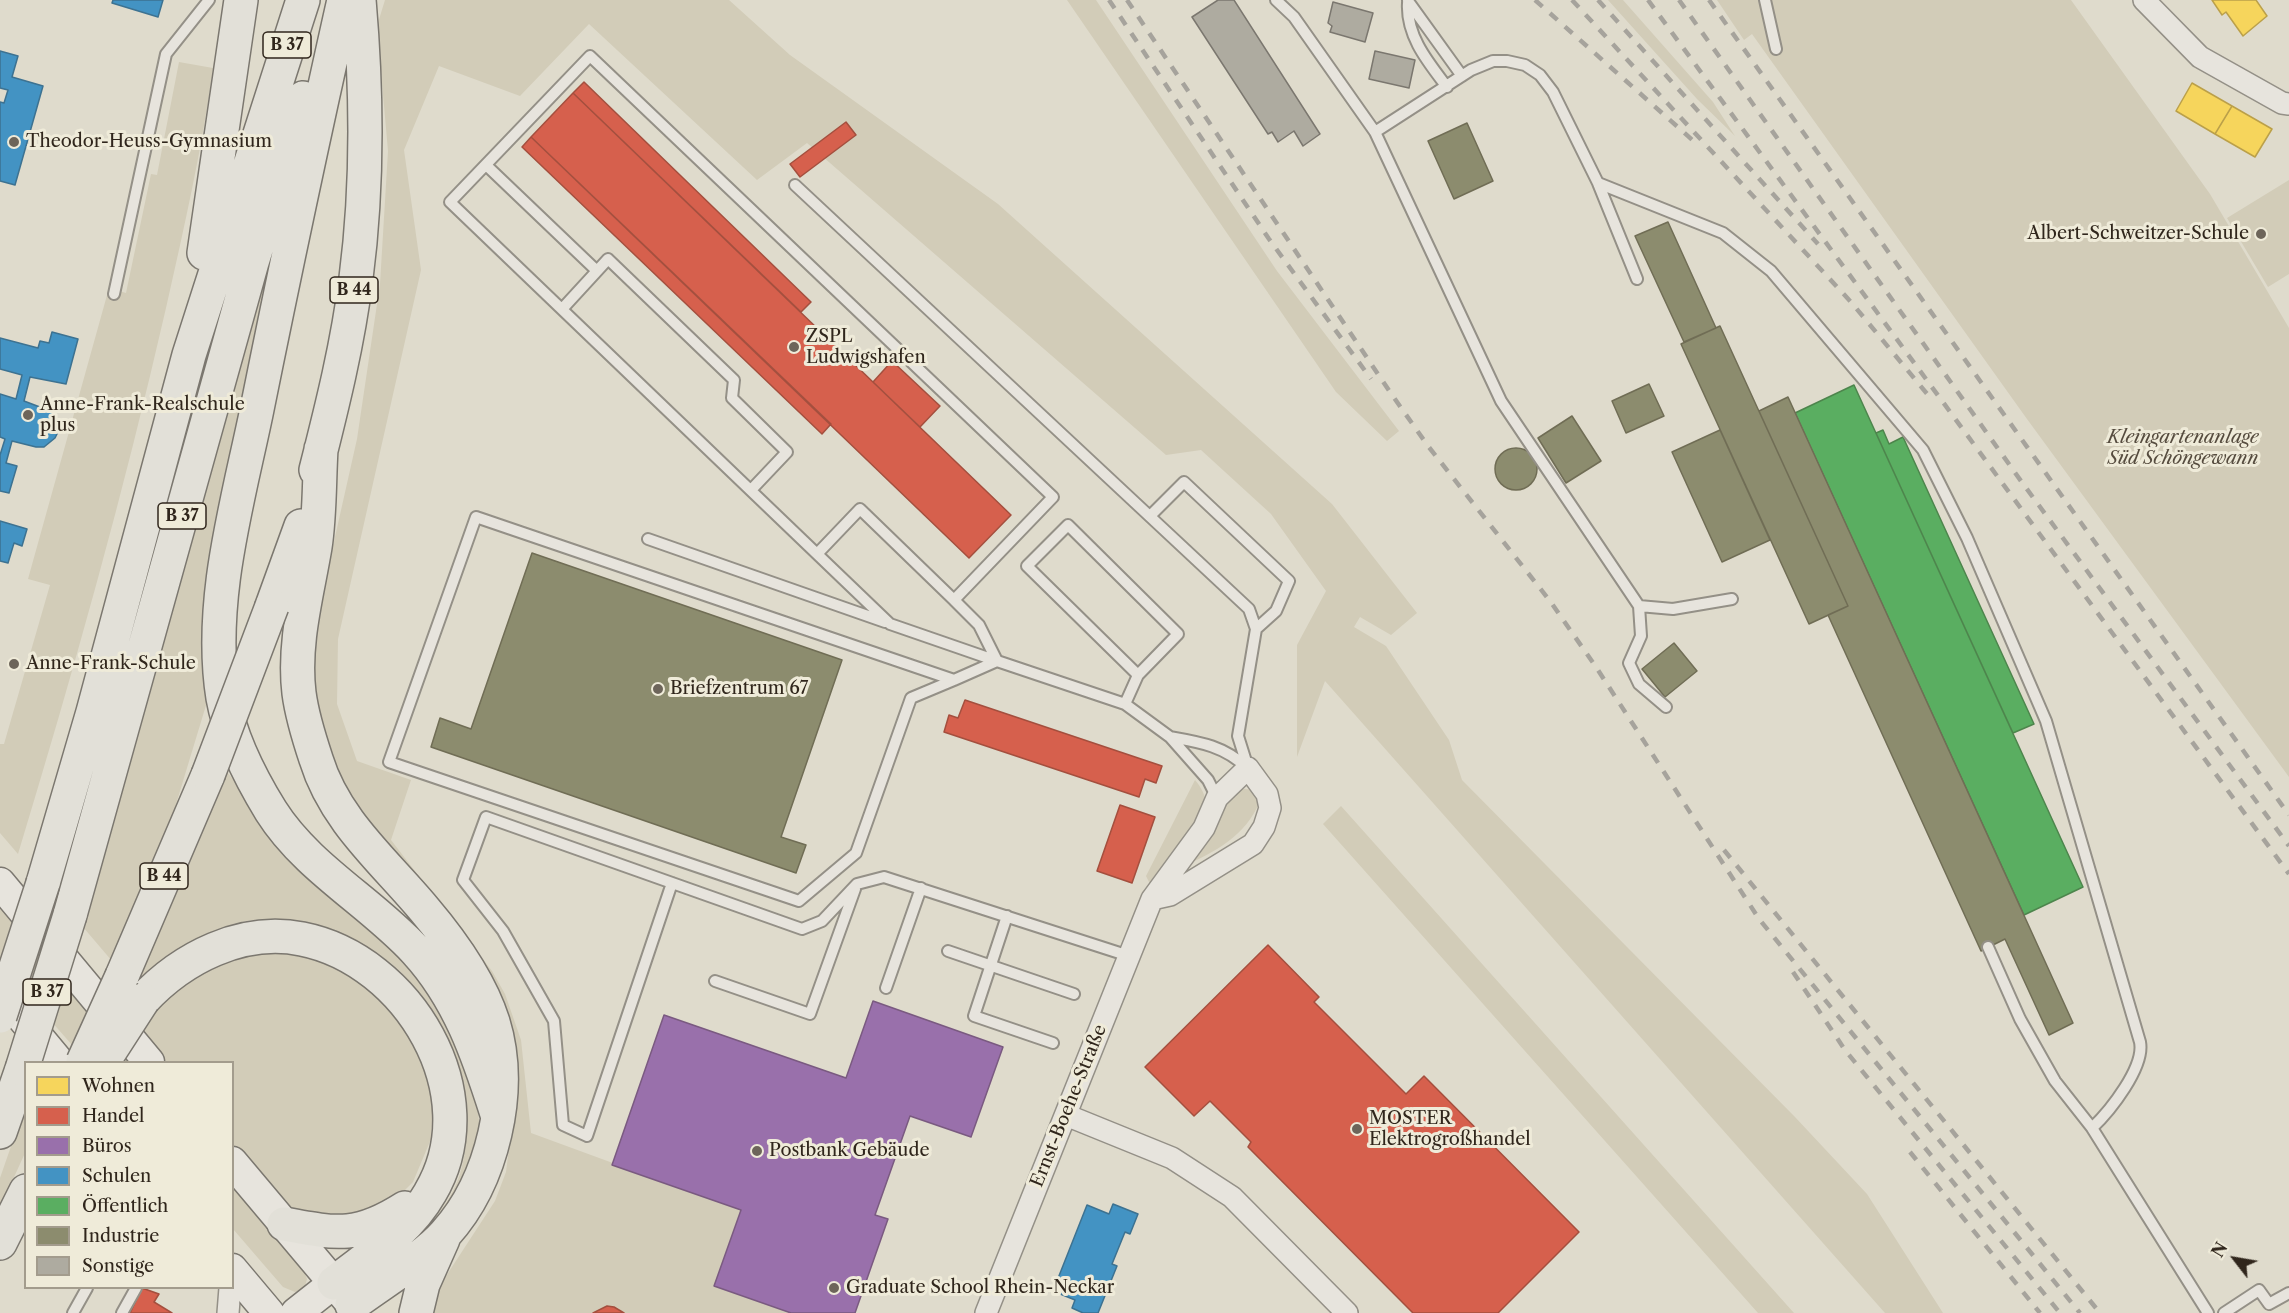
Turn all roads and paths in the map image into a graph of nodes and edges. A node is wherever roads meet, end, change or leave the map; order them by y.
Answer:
1 (209, 0) edge
2 (226, 0) edge
3 (242, 0) edge
4 (303, 0) edge
5 (338, 0) edge
6 (344, 0) edge
7 (359, 0) edge
8 (1276, 0) edge
9 (1766, 0) edge
10 (2144, 0) edge
11 (1407, 1) edge
12 (228, 30) dead end
13 (1776, 49) dead end
14 (1462, 76) junction
15 (1447, 87) junction
16 (2289, 104) edge
17 (305, 125) junction
18 (1375, 132) junction
19 (486, 165) junction
20 (1598, 183) junction
21 (795, 185) dead end
22 (597, 271) junction
23 (1637, 279) dead end
24 (114, 294) dead end
25 (563, 308) junction
26 (189, 355) junction
27 (321, 449) junction
28 (752, 490) junction
29 (1150, 516) junction
30 (648, 539) dead end
31 (817, 554) junction
32 (1732, 599) dead end
33 (954, 600) junction
34 (1639, 606) junction
35 (890, 624) junction
36 (1256, 629) junction
37 (997, 662) junction
38 (1138, 675) junction
39 (954, 680) junction
40 (1125, 704) junction
41 (1666, 707) dead end
42 (1170, 737) junction
43 (1248, 768) junction
44 (1217, 798) junction
45 (0, 883) edge
46 (672, 883) junction
47 (856, 884) junction
48 (921, 888) junction
49 (1152, 899) junction
50 (1007, 916) junction
51 (1988, 947) dead end
52 (948, 951) dead end
53 (1130, 956) junction
54 (991, 965) junction
55 (715, 981) dead end
56 (886, 988) dead end
57 (0, 991) edge
58 (1074, 994) dead end
59 (0, 1016) edge
60 (1053, 1043) dead end
61 (24, 1061) edge
62 (58, 1061) edge
63 (83, 1061) edge
64 (104, 1061) edge
65 (148, 1061) edge
66 (24, 1063) edge
67 (497, 1114) junction
68 (1066, 1115) junction
69 (2092, 1128) junction
70 (0, 1132) edge
71 (234, 1164) edge
72 (24, 1195) edge
73 (284, 1224) junction
74 (0, 1243) edge
75 (412, 1251) edge
76 (234, 1271) edge
77 (86, 1289) edge
78 (135, 1289) edge
79 (230, 1289) edge
80 (2289, 1293) edge
81 (346, 1303) edge
82 (73, 1313) edge
83 (122, 1313) edge
84 (228, 1313) edge
85 (268, 1313) edge
86 (296, 1313) edge
87 (312, 1313) edge
88 (320, 1313) edge
89 (986, 1313) edge
90 (1347, 1313) edge
91 (2208, 1313) edge
92 (2224, 1313) edge

1 - 24 lane
2 - 12 street
3 - 26 highway
4 - 26 highway, B 37
5 - 17 highway, B 37
6 - 17 highway
7 - 27 highway, B 44
8 - 18 lane
9 - 13 lane
10 - 16 street
11 - 14 lane
11 - 15 lane
14 - 15 lane
14 - 20 lane
15 - 18 lane
17 - 61 highway, B 37, bridge
17 - 67 highway
18 - 34 lane
19 - 22 lane
19 - 25 lane
19 - 33 lane
20 - 23 lane
20 - 69 lane
21 - 29 lane
22 - 25 lane
22 - 28 lane
25 - 28 lane
26 - 59 highway, B 37, bridge
27 - 63 highway, B 44, bridge
27 - 67 highway
28 - 31 lane
29 - 36 lane
29 - 36 lane
30 - 35 lane
31 - 33 lane
31 - 35 lane
32 - 34 lane
33 - 37 lane
34 - 41 lane
35 - 37 lane
36 - 43 lane
37 - 39 lane
37 - 40 lane
38 - 38 lane
38 - 40 lane
39 - 39 lane
40 - 42 lane
42 - 43 lane
42 - 44 lane
43 - 44 street, Ernst-Boehe-Straße
43 - 49 street
44 - 49 street, Ernst-Boehe-Straße
45 - 65 main road
46 - 46 lane
46 - 47 lane
47 - 48 lane
47 - 55 lane
48 - 50 lane
48 - 56 lane
49 - 53 street, Ernst-Boehe-Straße
50 - 53 lane
50 - 54 lane
51 - 69 lane
52 - 54 lane
53 - 68 street, Ernst-Boehe-Straße
54 - 58 lane
54 - 60 lane
57 - 62 main road
64 - 75 highway, bridge
66 - 70 highway, B 37, bridge
67 - 75 highway
68 - 89 street, Ernst-Boehe-Straße
68 - 90 street
69 - 91 lane
71 - 73 main road
72 - 74 highway
73 - 75 highway
73 - 81 main road
75 - 81 highway
76 - 85 main road
77 - 82 lane
78 - 83 lane
79 - 84 street
80 - 92 lane
81 - 86 main road
81 - 87 main road
81 - 88 main road

